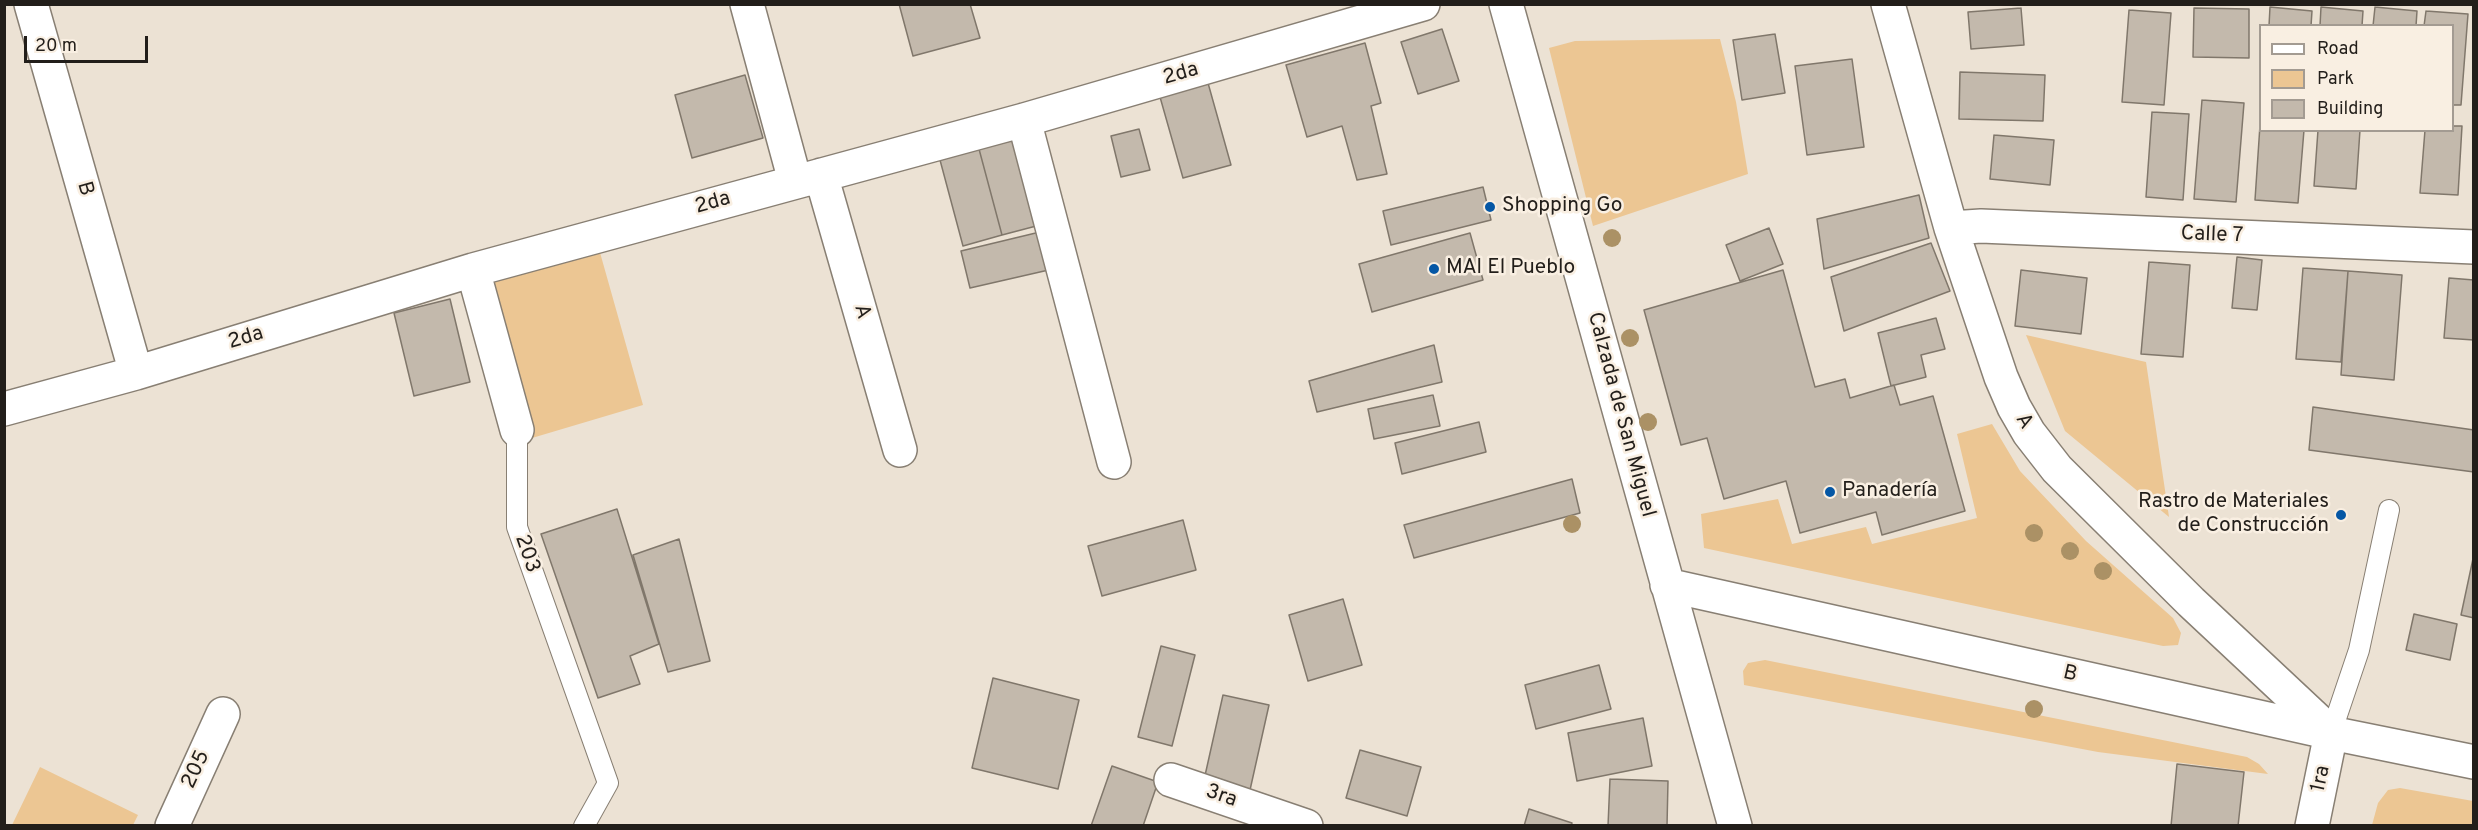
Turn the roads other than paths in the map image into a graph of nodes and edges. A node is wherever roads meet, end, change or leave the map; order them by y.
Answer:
1 (31, 4) edge
2 (747, 4) edge
3 (1423, 4) edge
4 (1506, 4) edge
5 (1888, 4) edge
6 (1024, 120) junction
7 (808, 178) junction
8 (1951, 228) junction
9 (2474, 247) edge
10 (473, 270) junction
11 (136, 373) junction
12 (4, 409) edge
13 (517, 430) joint
14 (900, 450) dead end
15 (1114, 462) dead end
16 (2388, 510) dead end
17 (1666, 585) junction
18 (223, 714) dead end
19 (2331, 733) junction
20 (2474, 762) edge
21 (1171, 780) dead end
22 (1286, 822) edge
23 (172, 825) edge
24 (584, 825) edge
25 (1735, 825) edge
26 (2312, 825) edge

1 - 11 street, B
2 - 7 street, A
3 - 6 street, 2da
4 - 17 street, Calzada de San Miguel
5 - 8 street, A
6 - 7 street, 2da
6 - 15 street
7 - 10 street, 2da
7 - 14 street, A
8 - 9 street, Calle 7
8 - 19 street, A
10 - 11 street, 2da
10 - 13 street, 203
11 - 12 street, 2da
13 - 24 lane, 203
16 - 19 lane
17 - 19 street, B
17 - 25 street, Calzada de San Miguel
18 - 23 street, 205
19 - 20 street, B
19 - 26 street, 1ra
21 - 22 street, 3ra

